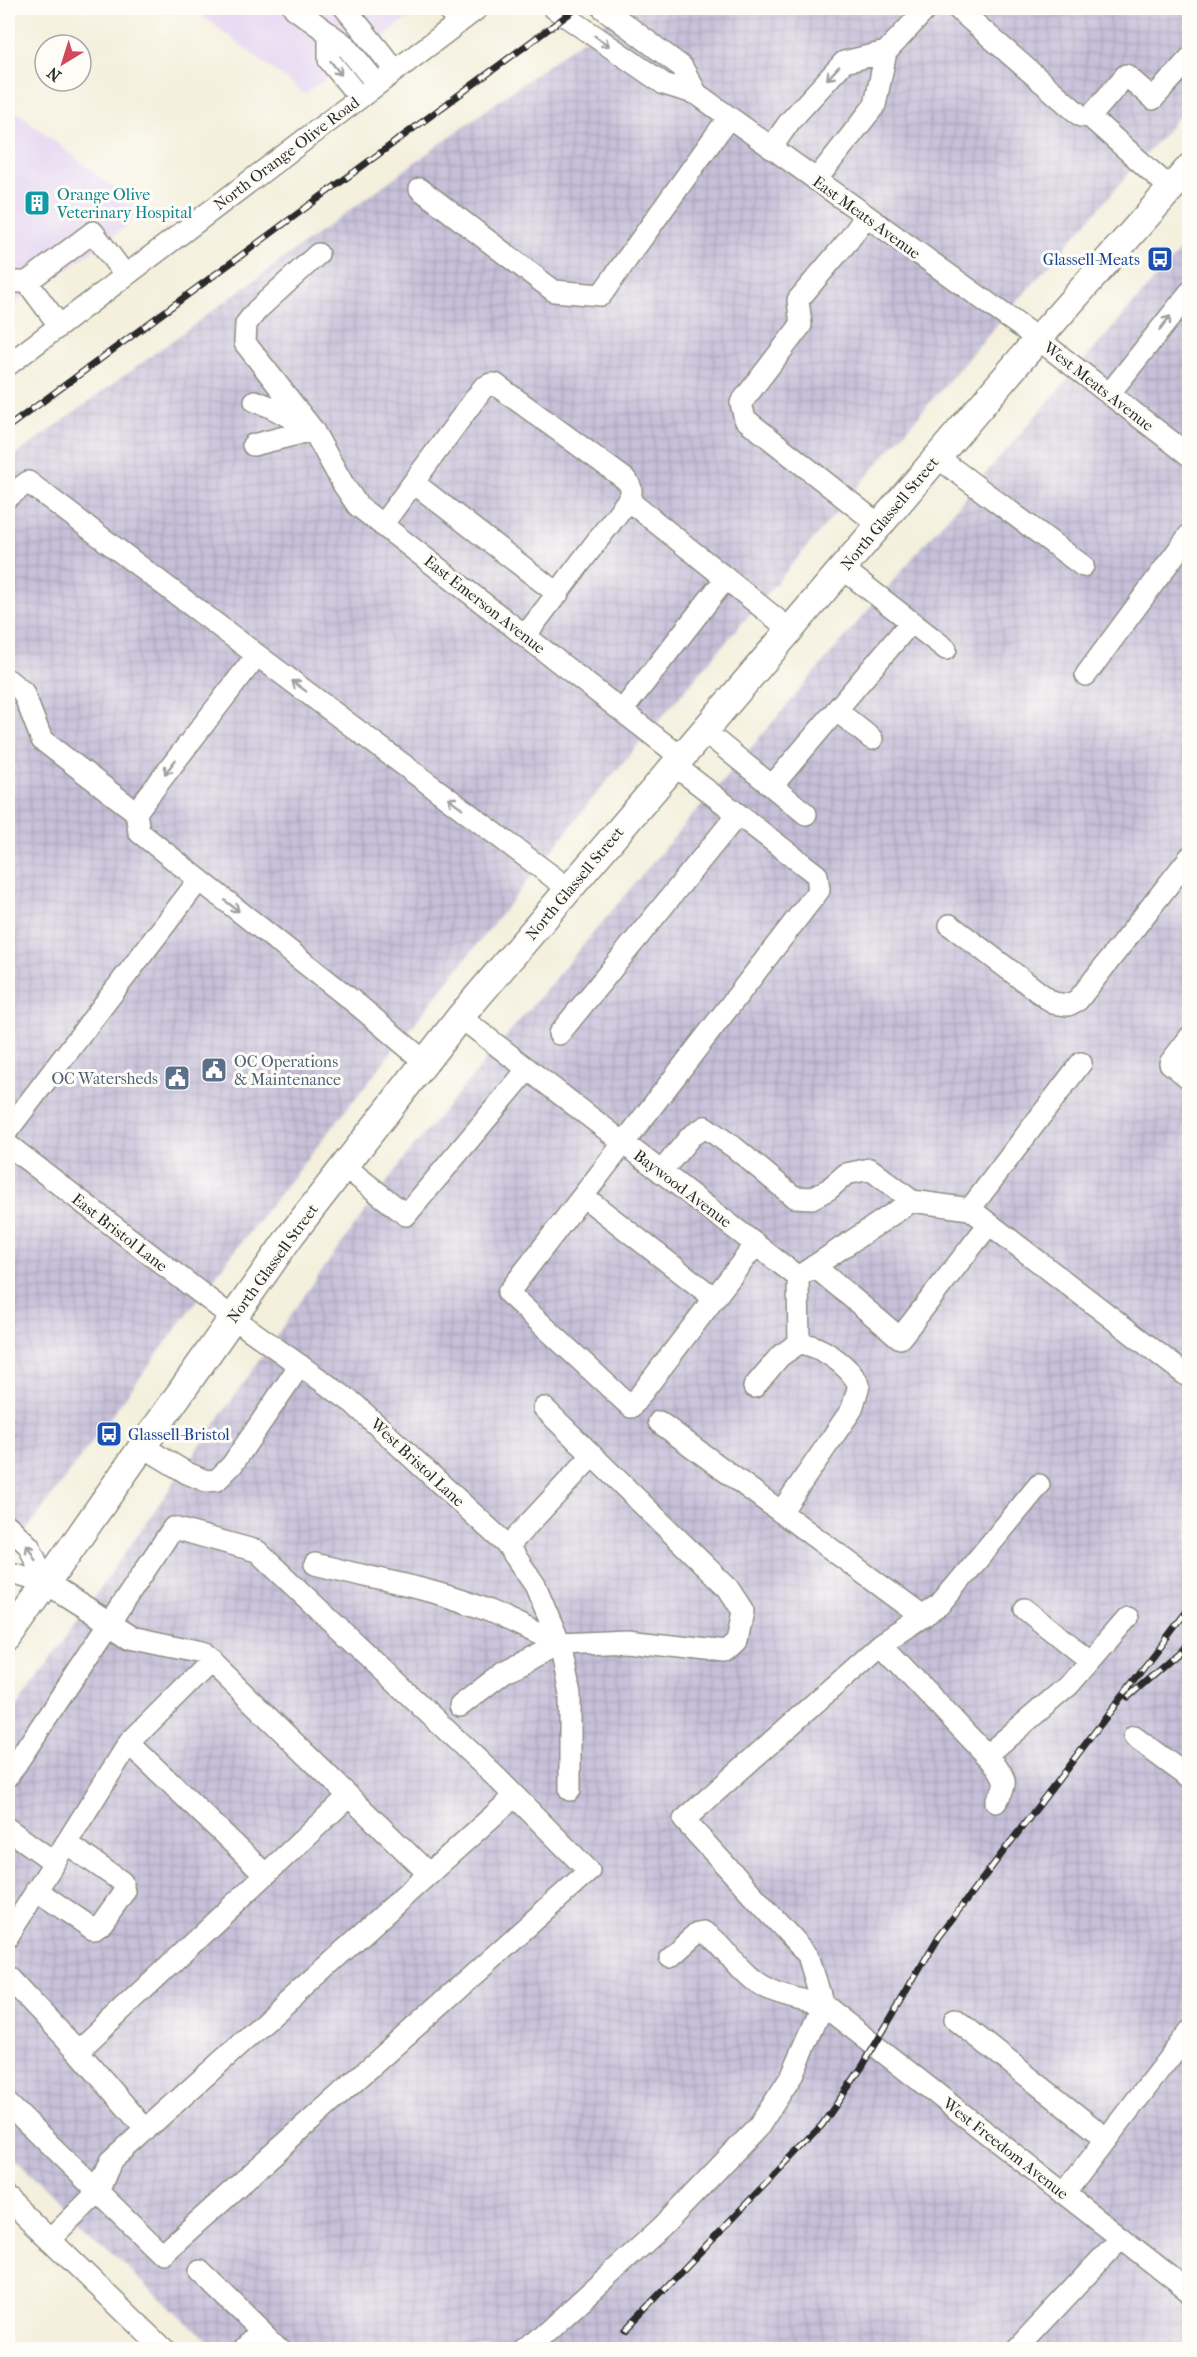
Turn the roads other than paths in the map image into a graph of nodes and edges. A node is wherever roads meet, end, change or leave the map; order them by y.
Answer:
1 (294, 8) edge
2 (345, 8) edge
3 (478, 8) edge
4 (554, 8) edge
5 (603, 8) edge
6 (927, 8) edge
7 (957, 8) edge
8 (453, 15) edge
9 (329, 33) junction
10 (886, 52) junction
11 (1190, 58) edge
12 (394, 70) junction
13 (377, 84) junction
14 (697, 94) junction
15 (359, 97) junction
16 (729, 117) junction
17 (1090, 117) junction
18 (771, 148) junction
19 (1190, 167) edge
20 (816, 180) junction
21 (1170, 188) junction
22 (420, 189) dead end
23 (866, 216) junction
24 (318, 254) dead end
25 (125, 275) junction
26 (17, 282) edge
27 (1190, 292) edge
28 (59, 325) junction
29 (1038, 339) junction
30 (8, 365) edge
31 (1109, 394) junction
32 (255, 401) dead end
33 (313, 430) junction
34 (254, 445) dead end
35 (1190, 456) edge
36 (937, 457) junction
37 (414, 483) junction
38 (8, 497) edge
39 (628, 500) junction
40 (382, 525) junction
41 (879, 525) junction
42 (1190, 534) edge
43 (1083, 566) dead end
44 (842, 568) junction
45 (726, 578) junction
46 (558, 594) junction
47 (911, 622) junction
48 (789, 629) junction
49 (525, 636) junction
50 (946, 649) dead end
51 (257, 655) junction
52 (1086, 675) dead end
53 (8, 680) edge
54 (836, 710) junction
55 (622, 711) junction
56 (703, 730) junction
57 (872, 739) dead end
58 (677, 761) junction
59 (772, 786) junction
60 (136, 812) junction
61 (738, 814) junction
62 (806, 814) dead end
63 (1190, 857) edge
64 (199, 880) junction
65 (569, 889) junction
66 (950, 925) dead end
67 (460, 1017) junction
68 (559, 1034) dead end
69 (1190, 1037) edge
70 (425, 1062) junction
71 (1081, 1063) dead end
72 (528, 1069) junction
73 (1190, 1079) edge
74 (8, 1130) edge
75 (624, 1143) junction
76 (8, 1145) edge
77 (344, 1166) junction
78 (661, 1172) junction
79 (583, 1196) junction
80 (912, 1201) junction
81 (970, 1209) junction
82 (989, 1224) junction
83 (756, 1244) junction
84 (806, 1272) junction
85 (714, 1298) junction
86 (233, 1318) junction
87 (799, 1343) junction
88 (300, 1365) junction
89 (1190, 1378) edge
90 (754, 1387) dead end
91 (544, 1408) dead end
92 (659, 1422) dead end
93 (142, 1446) junction
94 (592, 1456) junction
95 (1039, 1485) dead end
96 (781, 1512) junction
97 (8, 1526) edge
98 (508, 1546) junction
99 (315, 1564) dead end
100 (8, 1572) edge
101 (46, 1583) junction
102 (1025, 1609) dead end
103 (923, 1617) junction
104 (1127, 1618) dead end
105 (110, 1624) junction
106 (8, 1638) edge
107 (560, 1644) junction
108 (881, 1644) junction
109 (211, 1661) junction
110 (1090, 1661) junction
111 (460, 1706) dead end
112 (1134, 1737) dead end
113 (129, 1743) junction
114 (987, 1755) junction
115 (8, 1776) edge
116 (1190, 1778) edge
117 (570, 1790) dead end
118 (349, 1796) junction
119 (515, 1796) junction
120 (996, 1802) dead end
121 (8, 1829) edge
122 (66, 1843) junction
123 (54, 1862) junction
124 (265, 1874) junction
125 (429, 1874) junction
126 (36, 1890) junction
127 (8, 1936) edge
128 (670, 1957) dead end
129 (8, 1977) edge
130 (823, 2005) junction
131 (955, 2019) dead end
132 (1190, 2031) edge
133 (78, 2051) junction
134 (8, 2104) edge
135 (146, 2130) junction
136 (1107, 2139) junction
137 (98, 2192) junction
138 (1064, 2194) junction
139 (8, 2199) edge
140 (1120, 2238) junction
141 (50, 2240) junction
142 (201, 2271) dead end
143 (1190, 2292) edge
144 (261, 2330) junction
145 (164, 2349) edge
146 (243, 2349) edge
147 (281, 2349) edge
148 (527, 2349) edge
149 (1017, 2349) edge

1 - 9 street
2 - 12 street
3 - 8 street, North Orange Olive Road
4 -> 14 street, East Meats Avenue
5 - 14 street, East Meats Avenue
6 - 10 street
7 - 17 street
8 - 12 street, North Orange Olive Road
9 - 13 street
9 -> 15 street
10 -> 18 street
10 - 20 street
11 - 17 street
12 - 13 street, North Orange Olive Road
13 - 15 street, North Orange Olive Road
14 - 16 street, East Meats Avenue
15 - 25 street, North Orange Olive Road
16 - 18 street, East Meats Avenue
16 - 22 street
17 - 21 street
18 - 20 street, East Meats Avenue
19 - 21 main road, North Glassell Street
20 - 23 street, East Meats Avenue
21 - 29 main road, North Glassell Street
23 - 29 street, East Meats Avenue
23 - 41 street
24 - 33 street, East Emerson Avenue
25 - 26 street
25 - 28 street, North Orange Olive Road
26 - 28 street
31 -> 27 street
28 - 30 street, North Orange Olive Road
29 - 31 street, West Meats Avenue
29 - 36 main road, North Glassell Street
31 - 35 street, West Meats Avenue
32 - 33 street
33 - 34 street
33 - 40 street, East Emerson Avenue
36 - 41 main road, North Glassell Street
36 - 43 street
37 - 39 street
37 - 40 street
37 - 46 street
38 - 51 street
39 - 45 street
39 - 46 street
40 - 49 street, East Emerson Avenue
41 - 44 main road, North Glassell Street
42 - 52 street
44 - 47 street
44 - 48 main road, North Glassell Street
45 - 48 street
45 - 55 street
46 - 49 street
47 - 50 street
47 - 54 street
48 - 56 main road, North Glassell Street
49 - 55 street, East Emerson Avenue
51 -> 60 street
65 -> 51 street
53 - 60 street
54 - 57 street
54 - 59 street
55 - 58 street, East Emerson Avenue
56 - 58 main road, North Glassell Street
56 - 59 street
58 - 61 street, East Emerson Avenue
58 - 65 main road, North Glassell Street
59 - 62 street
60 - 64 street
61 - 68 street
61 - 75 street, East Emerson Avenue
63 - 66 street
64 -> 70 street
64 - 74 street
65 - 67 main road, North Glassell Street
67 - 70 main road, North Glassell Street
67 - 72 street, Baywood Avenue
69 - 73 street
70 - 77 main road, North Glassell Street
71 - 81 street
72 - 75 street, Baywood Avenue
72 - 77 street
75 - 78 street, Baywood Avenue
75 - 79 street, East Emerson Avenue
76 - 86 street, East Bristol Lane
77 - 86 main road, North Glassell Street
78 - 80 street
78 - 83 street, Baywood Avenue
79 - 85 street
79 - 85 street, East Emerson Avenue
80 - 81 street
80 - 84 street
81 - 82 street
82 - 84 street, Baywood Avenue
82 - 89 street
83 - 84 street, Baywood Avenue
83 - 85 street
84 - 87 street
86 - 88 street, West Bristol Lane
86 - 93 main road, North Glassell Street
87 - 90 street
87 - 96 street
88 - 93 street
88 - 98 street, West Bristol Lane
91 - 94 street
92 - 96 street
93 - 101 main road, North Glassell Street
94 - 98 street
94 - 107 street
95 - 103 street
96 - 103 street
101 -> 97 street
98 - 107 street, West Bristol Lane
99 - 107 street
100 - 101 street
101 - 105 street
101 - 106 main road, North Glassell Street
102 - 110 street
103 - 108 street
104 - 110 street
105 - 109 street
105 - 115 street
105 - 119 street
107 - 111 street
107 - 117 street, West Bristol Lane
108 - 114 street
108 - 130 street
109 - 113 street
109 - 118 street
110 - 114 street
112 - 116 street
113 - 122 street
113 - 124 street
114 - 120 street
118 - 124 street
118 - 125 street
119 - 125 street
119 - 137 street
121 - 123 street
122 - 123 street
122 - 126 street
123 - 126 street
124 - 133 street
125 - 135 street
126 - 127 street
128 - 130 street
129 - 133 street
130 - 138 street, West Freedom Avenue
130 - 148 street
131 - 136 street
132 - 136 street
133 - 135 street
134 - 137 street
135 - 137 street
136 - 138 street
137 - 141 street
138 - 140 street, West Freedom Avenue
139 - 141 street
140 - 143 street, West Freedom Avenue
140 - 149 street
141 - 145 street
142 - 144 street
144 - 146 street
144 - 147 street

